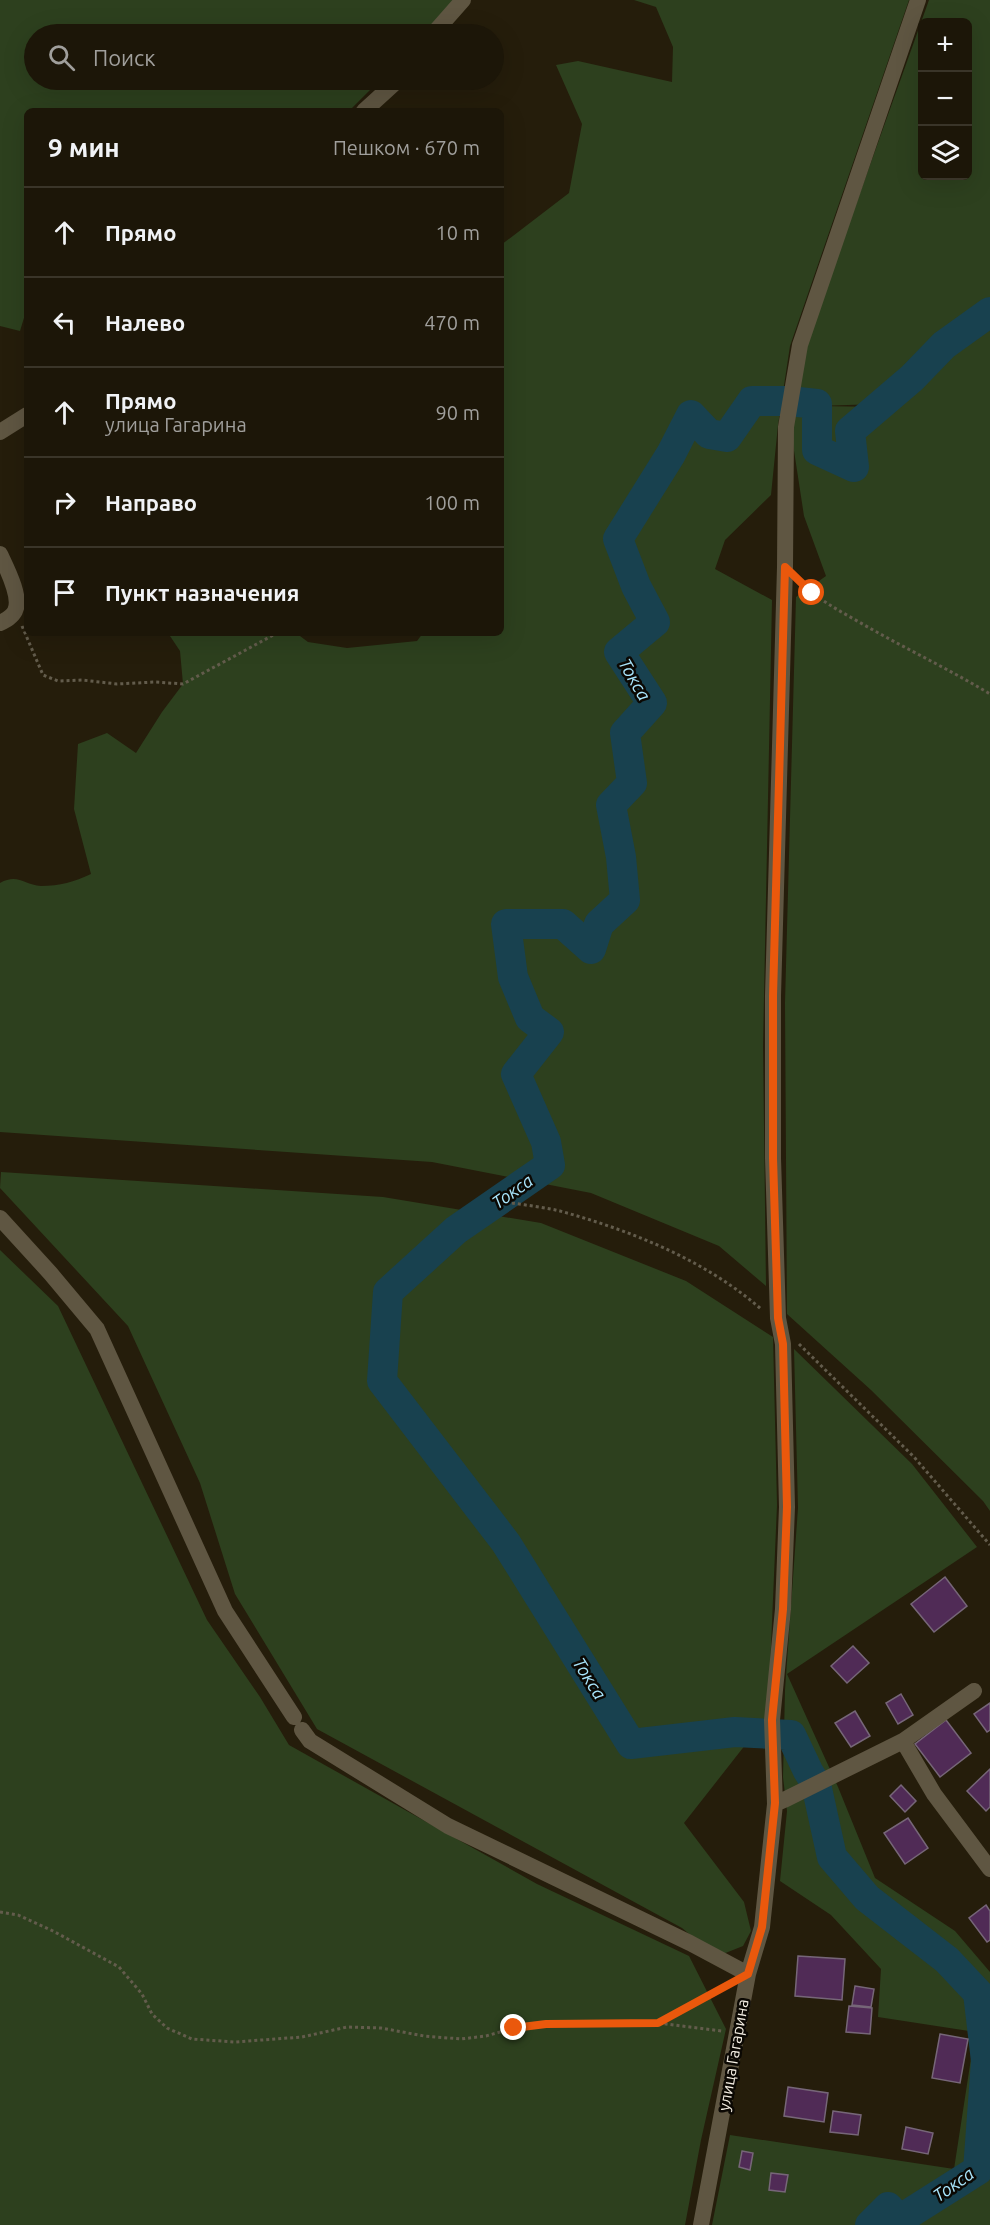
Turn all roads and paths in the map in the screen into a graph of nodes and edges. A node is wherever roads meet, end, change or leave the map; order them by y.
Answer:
1 (463, 0) edge
2 (918, 0) edge
3 (442, 24) edge
4 (387, 90) edge
5 (367, 108) edge
6 (24, 417) edge
7 (0, 432) edge
8 (0, 554) edge
9 (785, 567) junction
10 (16, 610) junction
11 (0, 623) edge
12 (24, 629) edge
13 (27, 636) edge
14 (271, 636) edge
15 (990, 694) edge
16 (0, 1218) edge
17 (974, 1691) dead end
18 (903, 1741) junction
19 (775, 1803) junction
20 (990, 1869) edge
21 (0, 1912) edge
22 (748, 1974) junction
23 (658, 2023) junction
24 (738, 2033) junction
25 (701, 2225) edge

1 - 3 street
2 - 9 street, улица Гагарина
4 - 5 street
6 - 7 street
8 - 10 street
9 - 15 path
9 - 19 street, улица Гагарина
10 - 11 street
10 - 12 path
13 - 14 path
16 - 22 street
17 - 18 street
18 - 19 street
18 - 20 street
19 - 22 street, улица Гагарина
21 - 23 path
22 - 23 path
22 - 24 street, улица Гагарина
23 - 24 path
24 - 25 street, улица Гагарина

